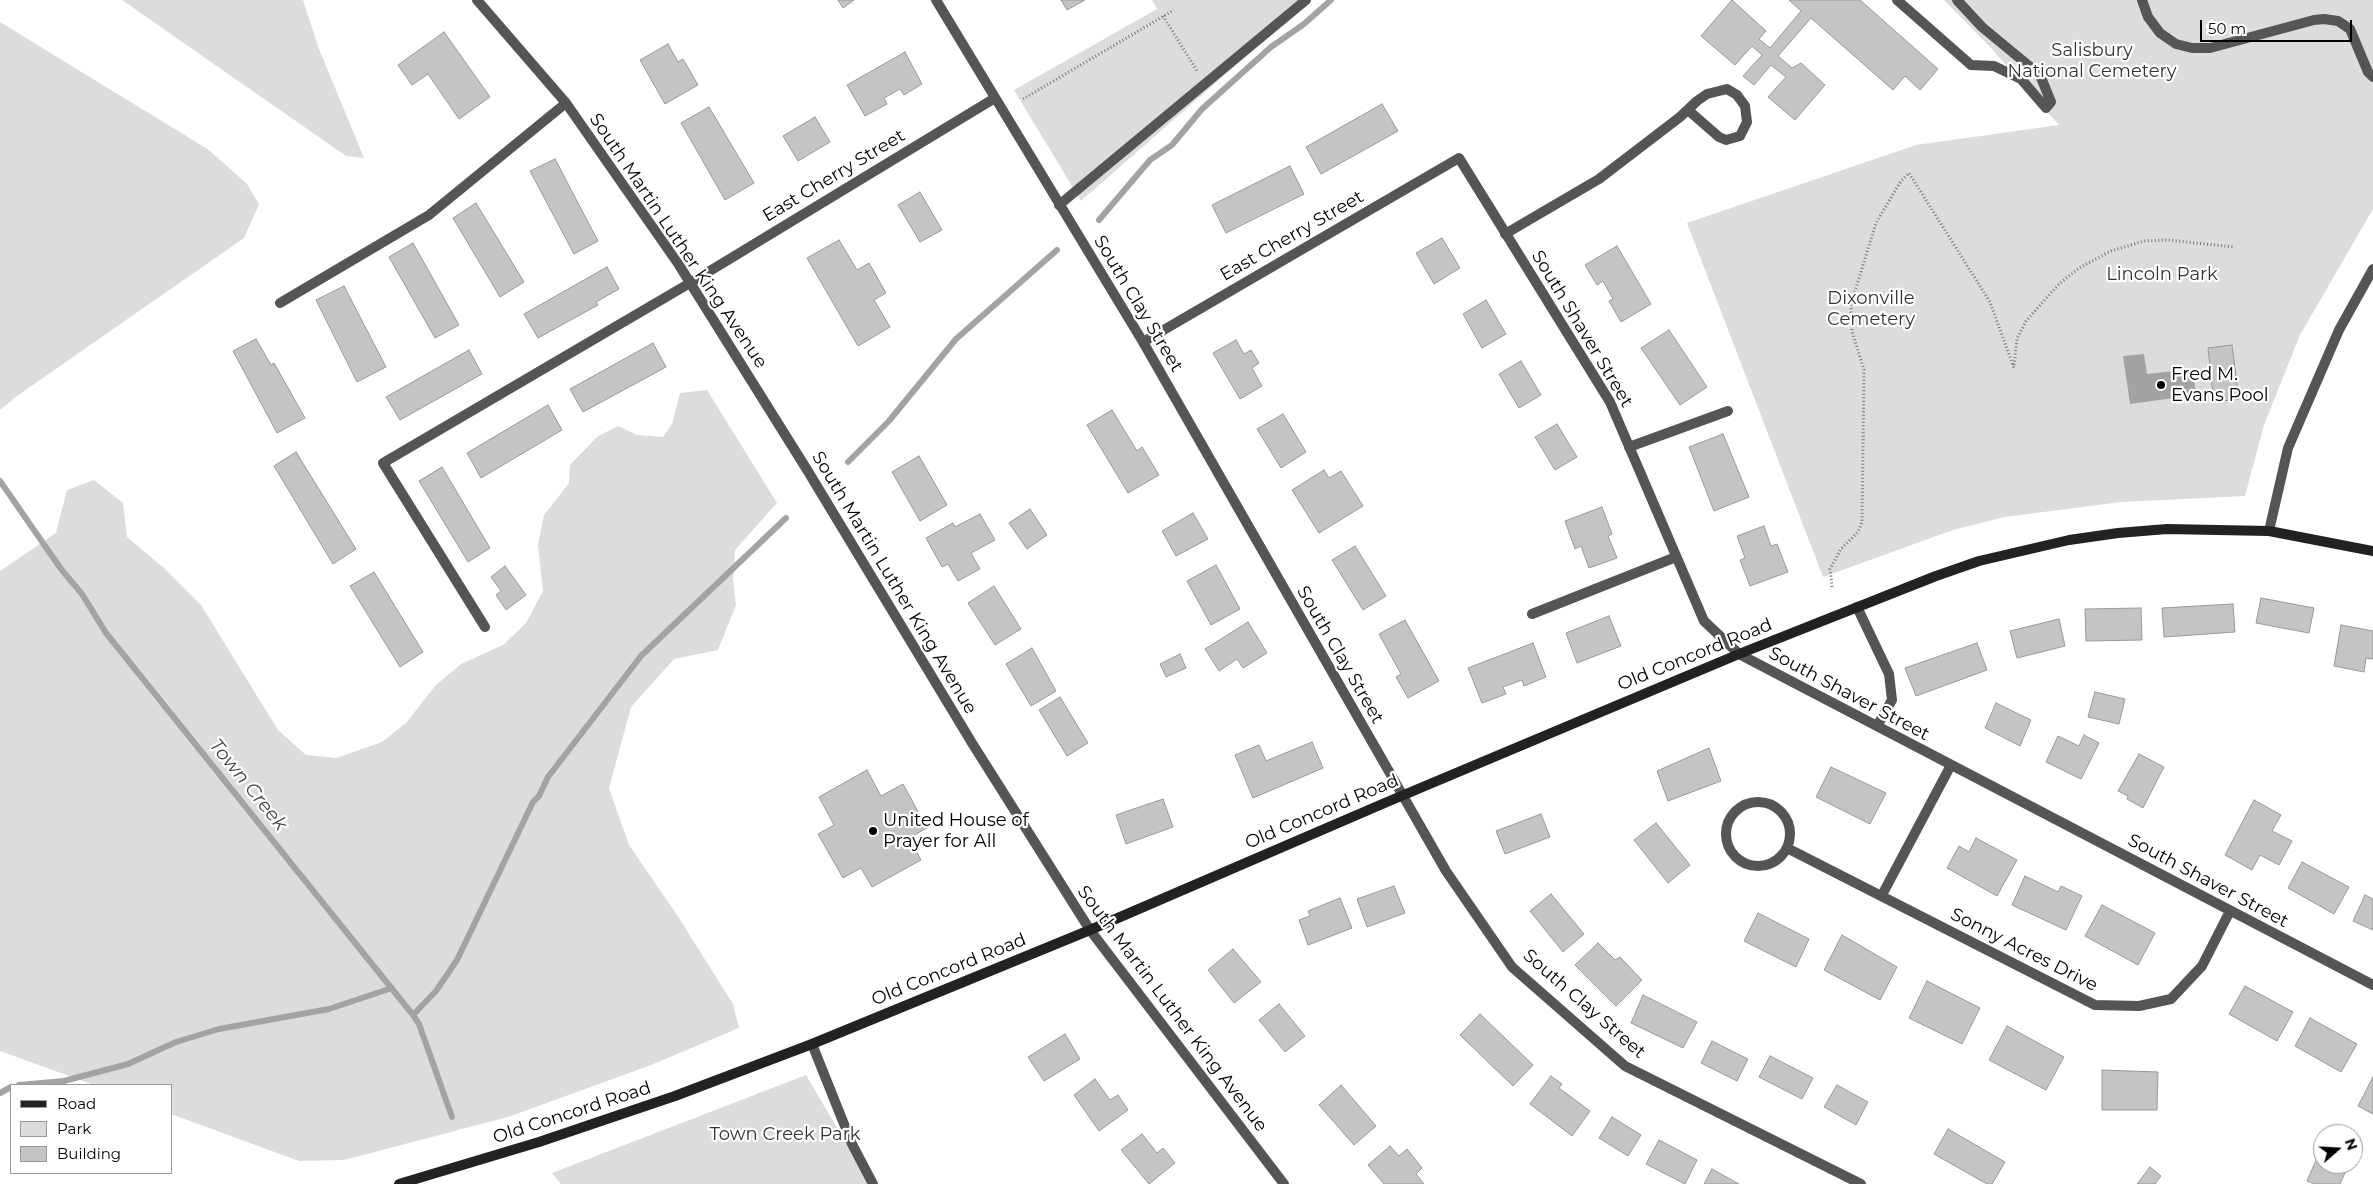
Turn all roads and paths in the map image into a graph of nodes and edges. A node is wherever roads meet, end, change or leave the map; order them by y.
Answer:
1 (477, 0) edge
2 (936, 0) edge
3 (1306, 0) edge
4 (1897, 0) edge
5 (1957, 0) edge
6 (2142, 0) edge
7 (1174, 10) dead end
8 (1163, 16) junction
9 (2373, 77) edge
10 (1205, 85) junction
11 (995, 98) junction
12 (1023, 99) dead end
13 (566, 103) junction
14 (1688, 110) junction
15 (1458, 158) joint
16 (1059, 205) junction
17 (1506, 234) junction
18 (2234, 247) dead end
19 (2373, 269) edge
20 (690, 283) junction
21 (280, 303) dead end
22 (1142, 342) junction
23 (1728, 411) dead end
24 (1629, 447) junction
25 (2269, 531) junction
26 (2373, 551) edge
27 (1676, 557) junction
28 (1832, 587) dead end
29 (1857, 607) junction
30 (1532, 614) dead end
31 (485, 627) dead end
32 (1739, 654) junction
33 (1877, 726) junction
34 (1951, 765) junction
35 (1402, 796) junction
36 (1786, 848) junction
37 (1882, 895) junction
38 (2230, 911) junction
39 (1090, 930) junction
40 (2373, 986) edge
41 (812, 1044) junction
42 (398, 1184) edge
43 (874, 1184) edge
44 (1284, 1184) edge
45 (1861, 1184) edge

1 - 13 street, South Martin Luther King Avenue
2 - 11 street, South Clay Street
3 - 10 street
4 - 5 street
6 - 9 street
7 - 8 path
8 - 10 path
8 - 12 path
10 - 16 street
11 - 16 street, South Clay Street
11 - 20 street, East Cherry Street
13 - 20 street, South Martin Luther King Avenue
13 - 21 street
14 - 14 street
14 - 17 street
15 - 17 street, South Shaver Street
15 - 22 street, East Cherry Street
16 - 22 street, South Clay Street
17 - 24 street, South Shaver Street
18 - 28 path
19 - 25 street
20 - 31 street, East Cherry Street
20 - 39 street, South Martin Luther King Avenue
22 - 35 street, South Clay Street
23 - 24 street
24 - 27 street, South Shaver Street
25 - 26 main road, Old Concord Road
25 - 29 main road, Old Concord Road
27 - 30 street
27 - 32 street, South Shaver Street
29 - 32 main road, Old Concord Road
29 - 33 street
32 - 33 street, South Shaver Street
32 - 35 main road, Old Concord Road
33 - 34 street, South Shaver Street
34 - 37 street
34 - 38 street, South Shaver Street
35 - 39 main road, Old Concord Road
35 - 45 street, South Clay Street
36 - 36 street
36 - 37 street, Sonny Acres Drive
37 - 38 street, Sonny Acres Drive
38 - 40 street, South Shaver Street
39 - 41 main road, Old Concord Road
39 - 44 street, South Martin Luther King Avenue
41 - 42 main road, Old Concord Road
41 - 43 street

